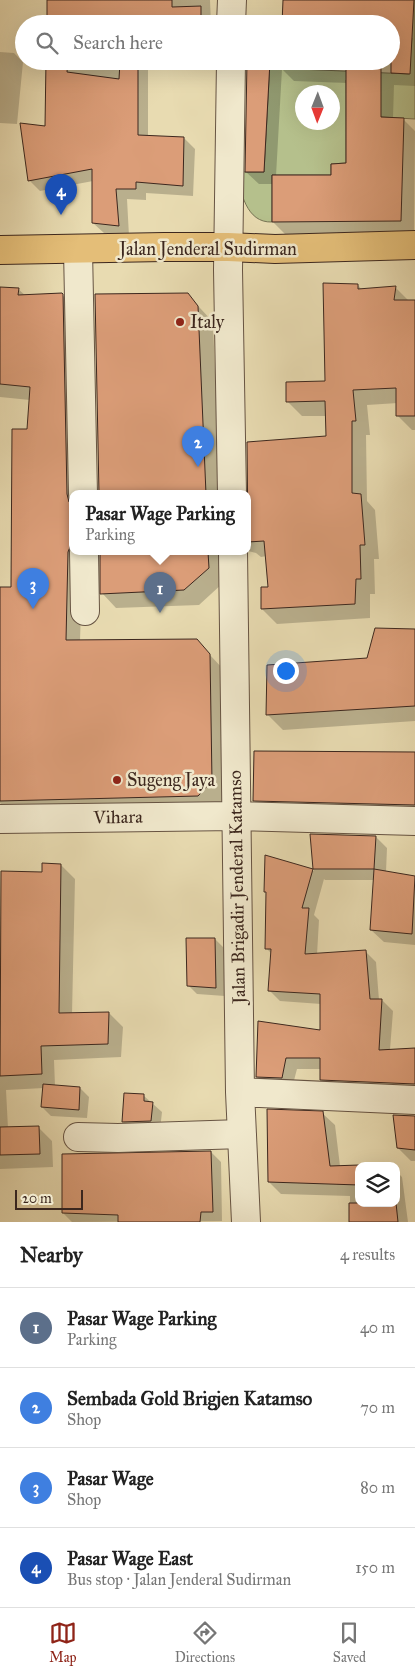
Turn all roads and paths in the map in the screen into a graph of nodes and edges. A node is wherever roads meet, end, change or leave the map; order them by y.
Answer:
1 (232, 0) edge
2 (232, 15) edge
3 (231, 70) edge
4 (415, 245) edge
5 (228, 247) junction
6 (0, 250) edge
7 (78, 250) junction
8 (83, 490) edge
9 (232, 490) edge
10 (84, 555) edge
11 (232, 555) edge
12 (85, 611) dead end
13 (235, 816) junction
14 (0, 818) edge
15 (415, 821) edge
16 (240, 1092) junction
17 (415, 1100) edge
18 (242, 1134) junction
19 (78, 1137) dead end
20 (246, 1222) edge

1 - 2 street
3 - 5 street
4 - 5 main road, Jalan Jenderal Sudirman
5 - 7 main road, Jalan Jenderal Sudirman
5 - 9 street
6 - 7 main road, Jalan Jenderal Sudirman
7 - 8 street
10 - 12 street
11 - 13 street, Jalan Brigadir Jenderal Katamso
13 - 14 street, Vihara
13 - 15 street, Vihara
13 - 16 street, Jalan Brigadir Jenderal Katamso
16 - 17 street
16 - 18 street, Jalan Brigadir Jenderal Katamso
18 - 19 street
18 - 20 street, Jalan Brigadir Jenderal Katamso

